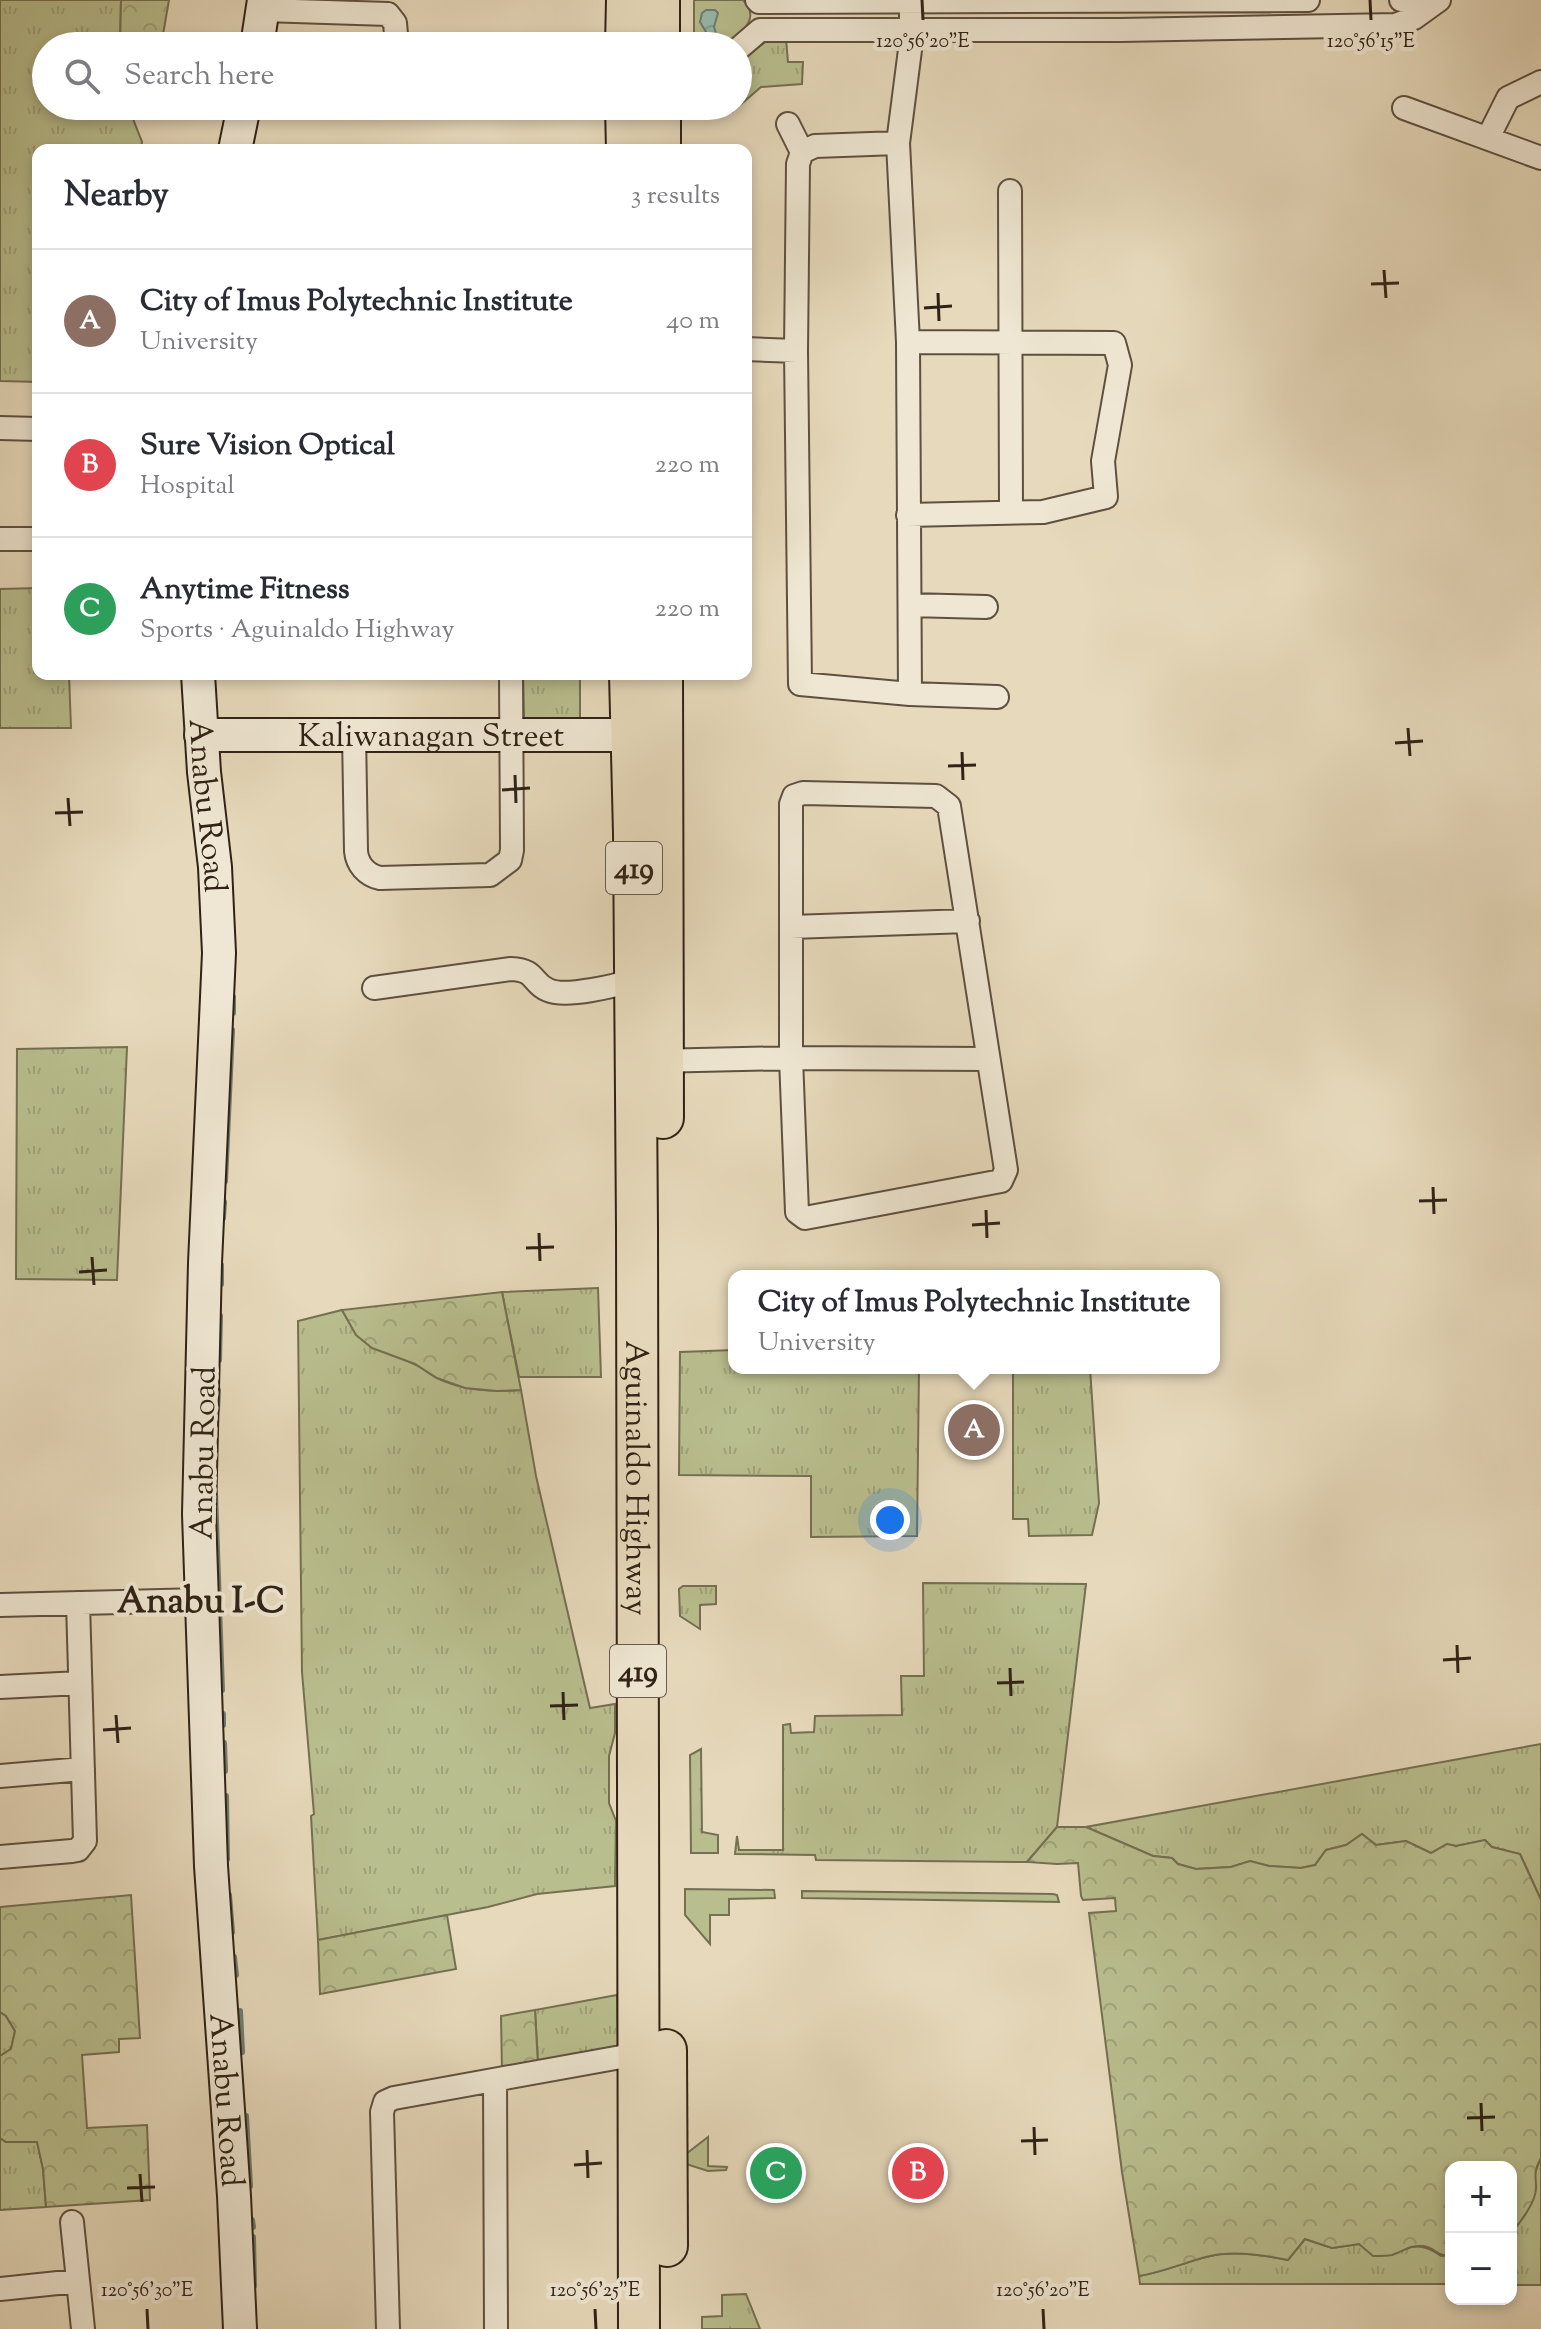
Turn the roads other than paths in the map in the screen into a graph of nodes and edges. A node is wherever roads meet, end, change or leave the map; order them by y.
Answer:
1 (627, 0) edge
2 (659, 0) edge
3 (1308, 0) edge
4 (1401, 0) edge
5 (764, 1) edge
6 (869, 1) edge
7 (911, 1) edge
8 (1120, 1) edge
9 (1438, 1) edge
10 (264, 5) edge
11 (911, 29) junction
12 (769, 30) junction
13 (1120, 30) junction
14 (259, 32) edge
15 (395, 32) edge
16 (626, 32) edge
17 (659, 32) edge
18 (752, 40) edge
19 (1541, 82) edge
20 (1404, 108) dead end
21 (241, 120) edge
22 (626, 120) edge
23 (660, 120) edge
24 (788, 124) dead end
25 (1488, 138) junction
26 (898, 143) junction
27 (236, 144) edge
28 (627, 144) edge
29 (660, 144) edge
30 (802, 152) junction
31 (1541, 158) edge
32 (1010, 191) dead end
33 (908, 342) junction
34 (1010, 343) junction
35 (752, 349) edge
36 (796, 351) junction
37 (0, 428) edge
38 (32, 429) edge
39 (1011, 512) junction
40 (908, 515) junction
41 (0, 539) edge
42 (32, 539) edge
43 (910, 605) junction
44 (986, 607) dead end
45 (198, 680) edge
46 (511, 680) edge
47 (632, 680) edge
48 (660, 680) edge
49 (910, 694) junction
50 (997, 697) dead end
51 (354, 734) junction
52 (513, 734) junction
53 (201, 735) junction
54 (646, 735) junction
55 (648, 833) junction
56 (968, 921) junction
57 (791, 927) junction
58 (635, 979) junction
59 (374, 988) dead end
60 (791, 1058) junction
61 (988, 1059) junction
62 (649, 1061) junction
63 (650, 1228) junction
64 (202, 1600) junction
65 (78, 1603) junction
66 (0, 1605) edge
67 (80, 1683) junction
68 (0, 1687) edge
69 (83, 1769) junction
70 (0, 1776) edge
71 (0, 1857) edge
72 (639, 2049) junction
73 (495, 2080) junction
74 (72, 2222) dead end
75 (77, 2281) junction
76 (0, 2289) edge
77 (83, 2329) edge
78 (240, 2329) edge
79 (388, 2329) edge
80 (496, 2329) edge
81 (639, 2329) edge
82 (667, 2329) edge

1 - 16 highway
2 - 17 highway
3 - 8 street
4 - 9 street
5 - 6 street
5 - 12 street
6 - 7 street
7 - 8 street
7 - 11 street
8 - 13 street
9 - 13 street
10 - 14 street
10 - 15 street
11 - 12 street
11 - 13 street
11 - 26 street
12 - 18 street
19 - 25 street
20 - 25 street
21 - 27 street
22 - 28 highway
23 - 29 highway
24 - 30 street
25 - 31 street
26 - 30 street
26 - 33 street
30 - 36 street
32 - 34 street
33 - 34 street
33 - 40 street
34 - 39 street
34 - 39 street
35 - 36 street
36 - 49 street
37 - 38 street
39 - 40 street
40 - 43 street
41 - 42 street
43 - 44 street
43 - 49 street
45 - 53 street, Anabu Road
46 - 52 street
47 - 54 highway, Aguinaldo Highway / 419
48 - 54 highway, Aguinaldo Highway / 419
49 - 50 street
51 - 52 street, Kaliwanagan Street
51 - 52 street
51 - 53 street, Kaliwanagan Street
52 - 54 street, Kaliwanagan Street
53 - 64 street, Anabu Road
54 - 55 highway, Aguinaldo Highway / 419
55 - 58 highway, Aguinaldo Highway / 419
55 - 62 highway, Aguinaldo Highway / 419
56 - 57 street
56 - 57 street
56 - 61 street
57 - 60 street
58 - 59 street
58 - 62 highway, Aguinaldo Highway / 419
60 - 61 street
60 - 61 street
60 - 62 street
62 - 63 highway, Aguinaldo Highway / 419
63 - 72 highway, Aguinaldo Highway / 419
63 - 82 highway, Aguinaldo Highway / 419
64 - 65 street
64 - 78 street, Anabu Road
65 - 66 street
65 - 67 street
67 - 68 street
67 - 69 street
69 - 70 street
69 - 71 street
72 - 73 street
72 - 81 highway, Aguinaldo Highway / 419
73 - 79 street
73 - 80 street
74 - 75 street
75 - 76 street
75 - 77 street

